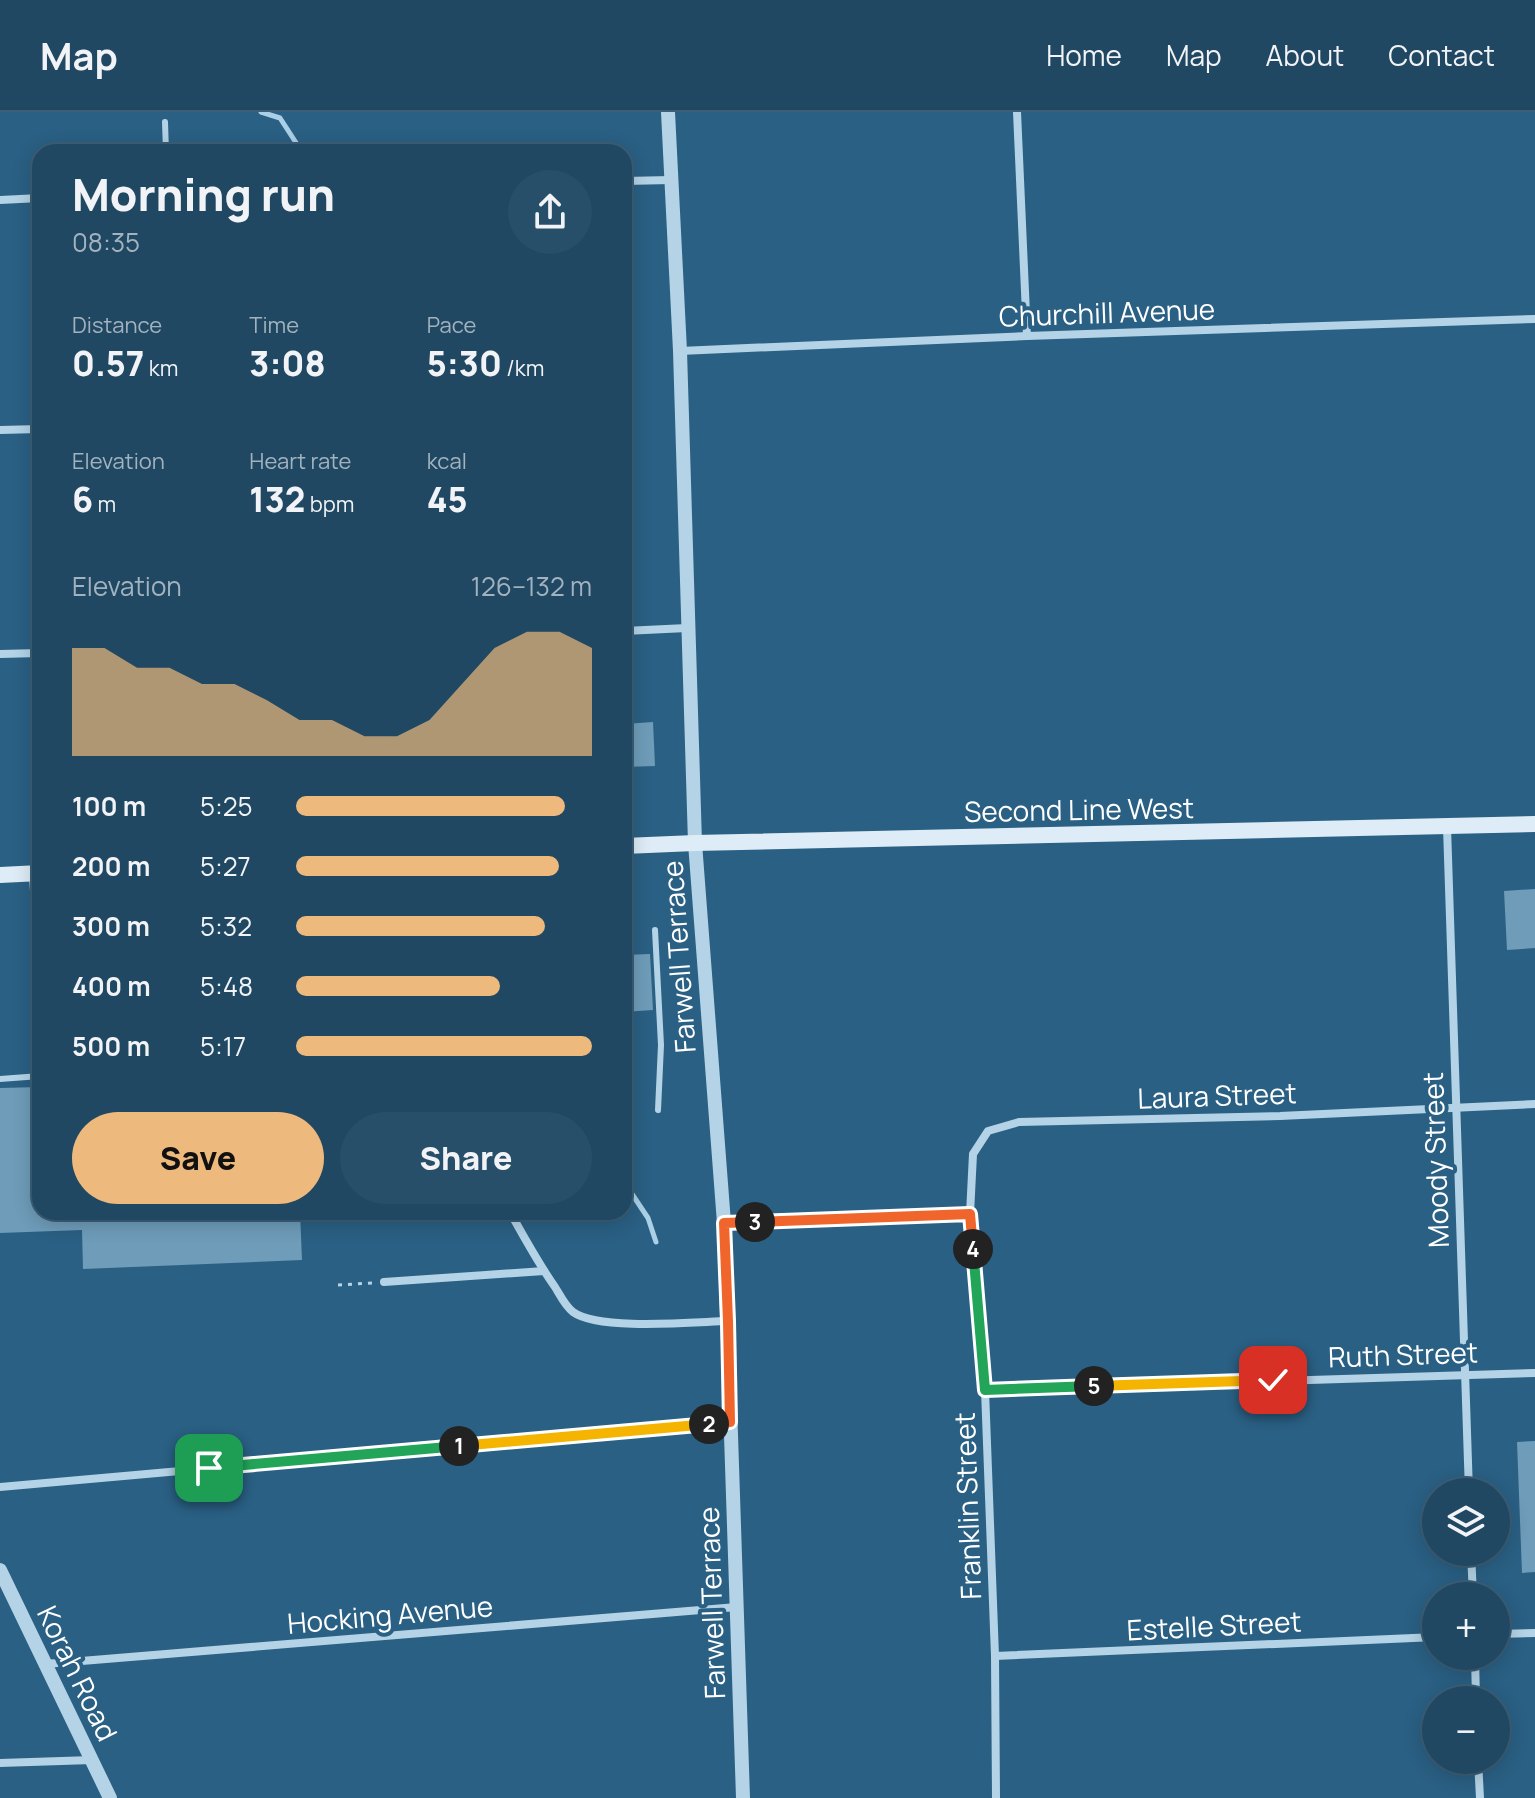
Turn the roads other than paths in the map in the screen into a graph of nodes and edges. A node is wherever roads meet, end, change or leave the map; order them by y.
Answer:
1 (668, 112) edge
2 (1017, 112) edge
3 (165, 122) dead end
4 (166, 144) edge
5 (671, 180) junction
6 (632, 181) edge
7 (32, 198) edge
8 (0, 200) edge
9 (1535, 319) edge
10 (1027, 336) junction
11 (680, 351) junction
12 (32, 429) edge
13 (0, 430) edge
14 (687, 628) junction
15 (632, 631) edge
16 (32, 653) edge
17 (0, 654) edge
18 (1535, 824) edge
19 (1447, 827) junction
20 (695, 843) junction
21 (632, 846) edge
22 (32, 873) edge
23 (0, 875) edge
24 (655, 930) dead end
25 (32, 1077) edge
26 (0, 1079) edge
27 (1535, 1104) edge
28 (1455, 1107) junction
29 (658, 1110) dead end
30 (970, 1214) junction
31 (515, 1220) edge
32 (724, 1223) junction
33 (544, 1271) junction
34 (384, 1282) road end
35 (728, 1321) junction
36 (1465, 1373) junction
37 (1535, 1373) edge
38 (985, 1390) junction
39 (730, 1422) junction
40 (1469, 1478) edge
41 (0, 1487) edge
42 (0, 1570) edge
43 (737, 1607) junction
44 (1535, 1633) edge
45 (1510, 1634) edge
46 (1422, 1638) edge
47 (995, 1656) junction
48 (45, 1664) junction
49 (92, 1760) junction
50 (0, 1763) edge
51 (1479, 1774) edge
52 (110, 1798) edge
53 (743, 1798) edge
54 (996, 1798) edge
55 (1480, 1798) edge

1 - 5 street, Farwell Terrace
2 - 10 street
3 - 4 lane
5 - 6 street
5 - 11 street, Farwell Terrace
7 - 8 street
9 - 10 street, Churchill Avenue
10 - 11 street, Churchill Avenue
11 - 14 street, Farwell Terrace
12 - 13 street
14 - 15 street
14 - 20 street, Farwell Terrace
16 - 17 street
18 - 19 main road, Second Line West
19 - 20 main road, Second Line West
19 - 28 street, Moody Street
20 - 21 main road, Second Line West
20 - 32 street, Farwell Terrace
22 - 23 main road
24 - 29 lane
25 - 26 lane
27 - 28 street, Laura Street
28 - 30 street, Laura Street
28 - 36 street, Moody Street
30 - 32 street
30 - 38 street, Franklin Street
31 - 33 street
32 - 35 street, Farwell Terrace
33 - 34 street
33 - 35 street
35 - 39 street, Farwell Terrace
36 - 37 street, Ruth Street
36 - 38 street, Ruth Street
36 - 40 street, Moody Street
38 - 47 street, Franklin Street
39 - 41 street
39 - 43 street, Farwell Terrace
42 - 48 street, Korah Road
43 - 48 street, Hocking Avenue
43 - 53 street, Farwell Terrace
44 - 45 street
46 - 47 street, Estelle Street
47 - 54 street, Franklin Street
48 - 49 street, Korah Road
49 - 50 street
49 - 52 street, Korah Road
51 - 55 street

